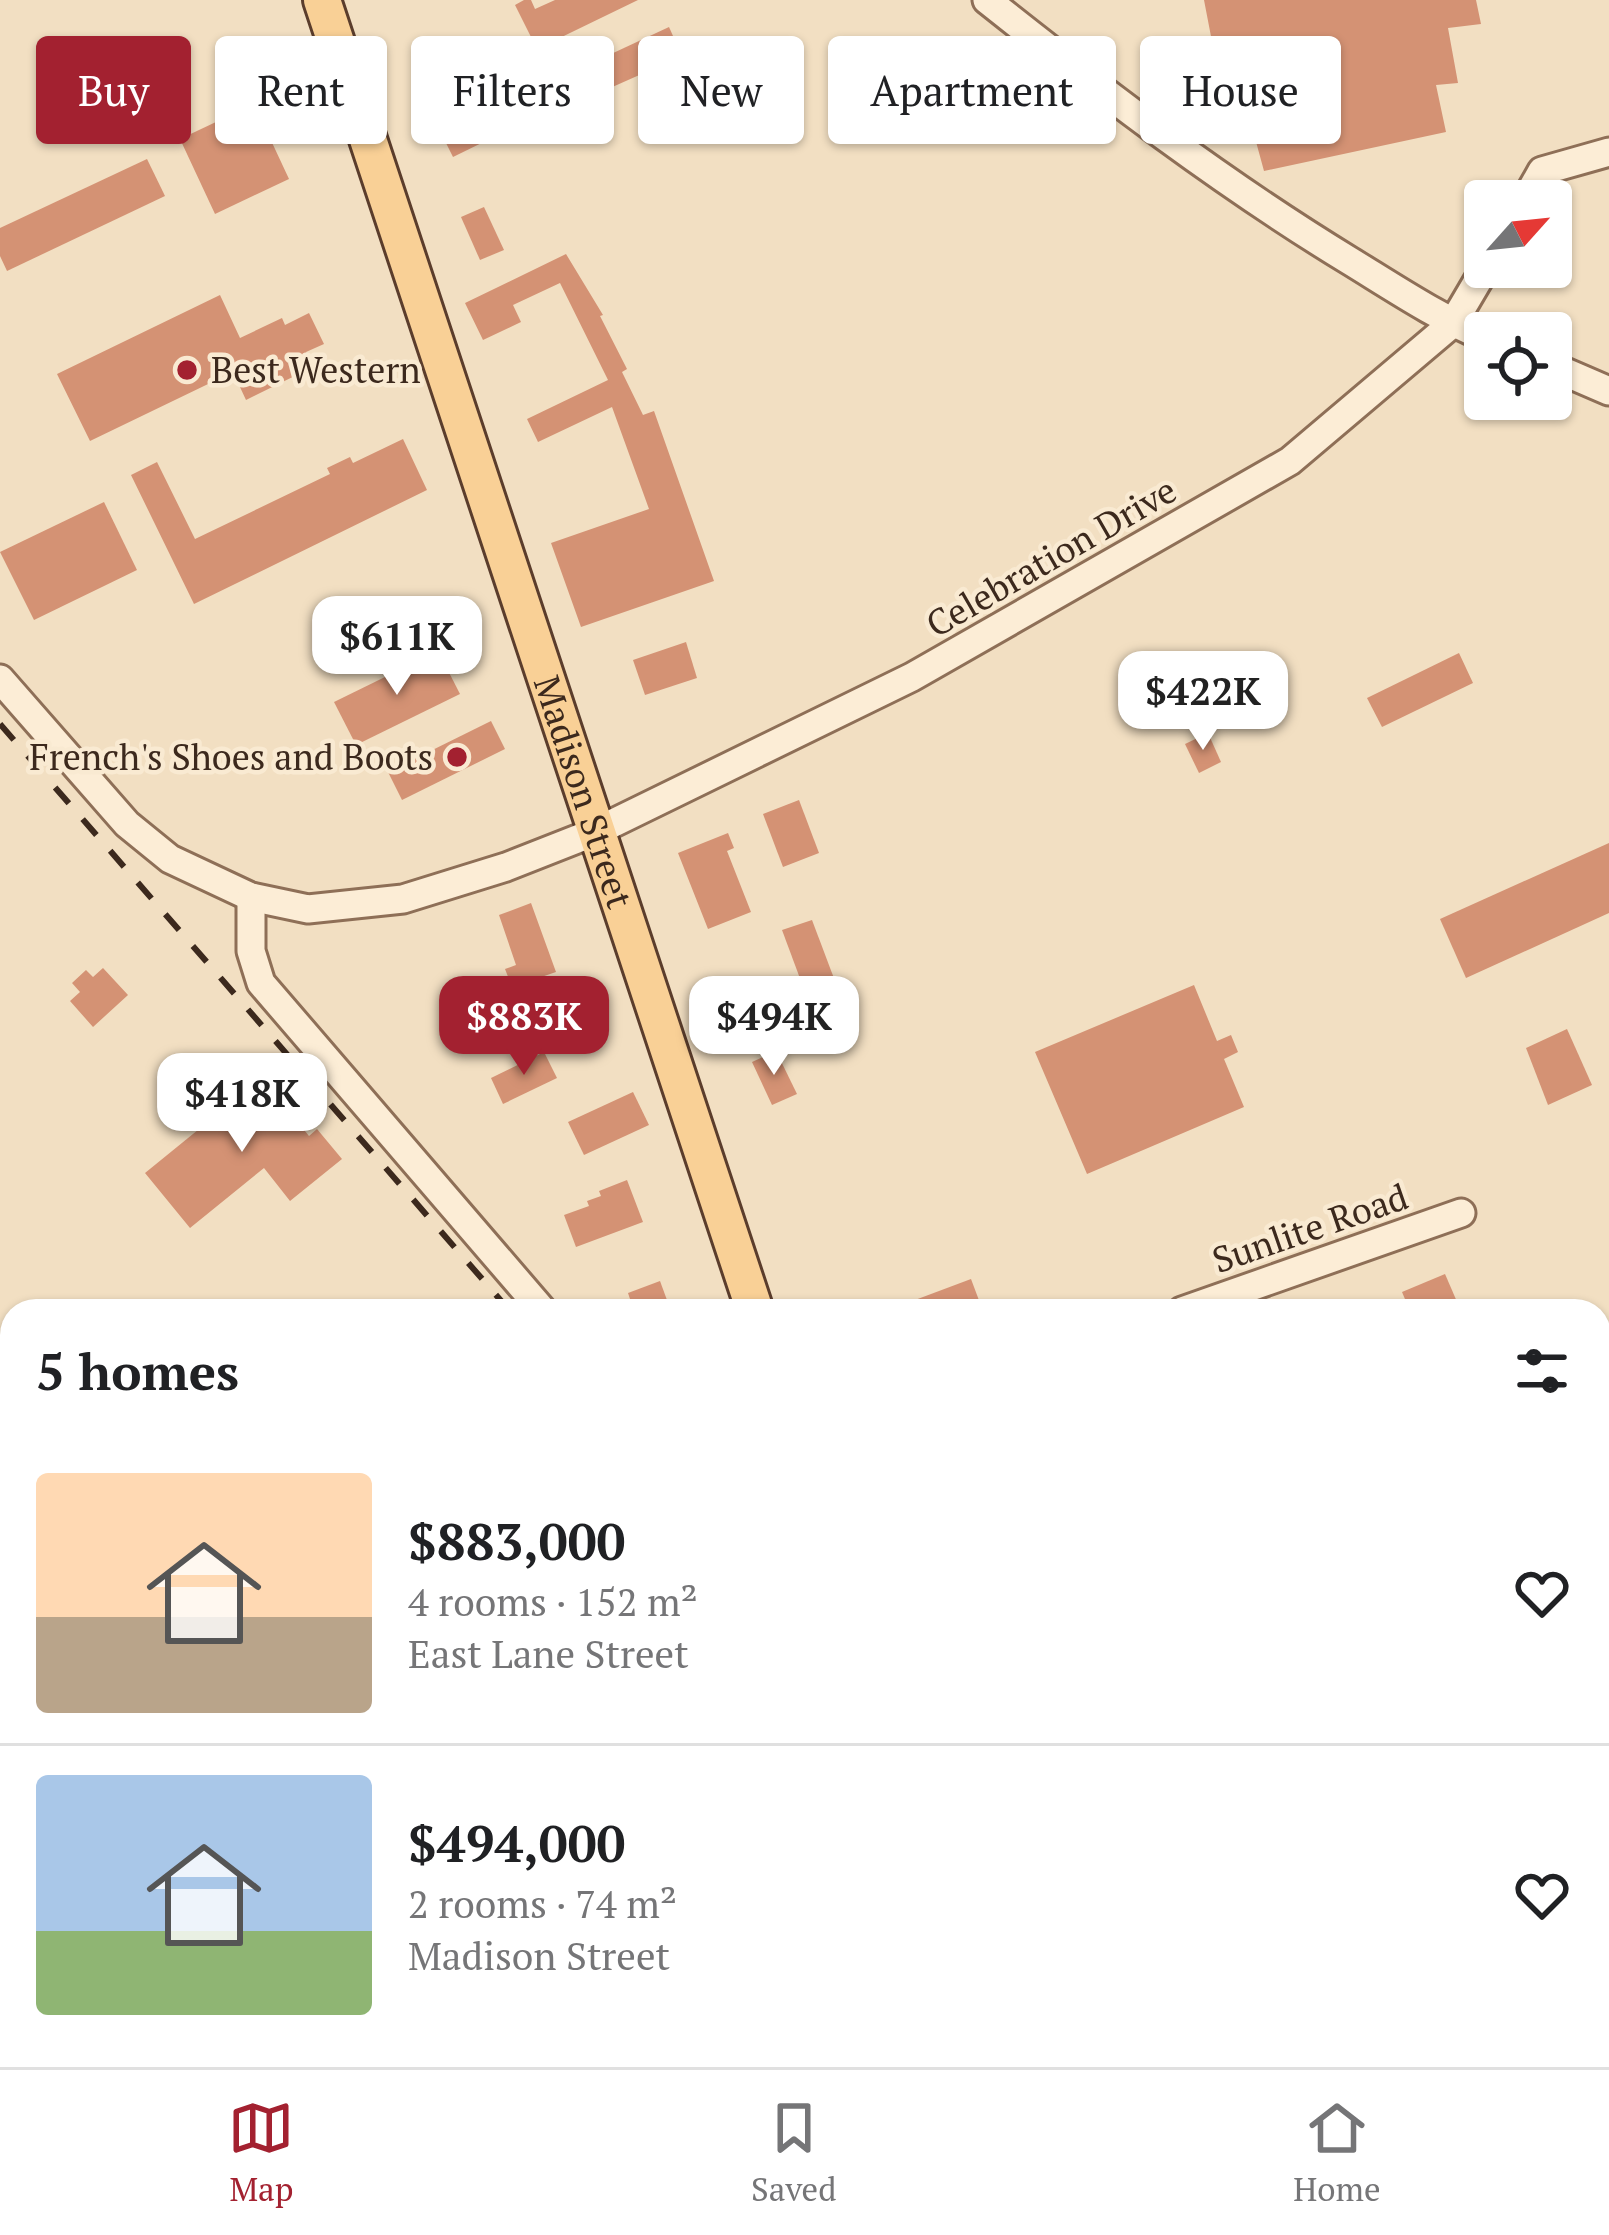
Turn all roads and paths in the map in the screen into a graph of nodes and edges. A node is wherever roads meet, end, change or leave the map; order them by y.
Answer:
1 (322, 0) edge
2 (987, 0) edge
3 (1609, 152) edge
4 (1537, 180) edge
5 (1474, 288) edge
6 (1453, 323) junction
7 (1464, 328) edge
8 (1572, 375) edge
9 (1609, 391) edge
10 (0, 679) edge
11 (595, 832) junction
12 (251, 897) junction
13 (1462, 1214) dead end
14 (533, 1299) edge
15 (751, 1299) edge
16 (1217, 1299) edge

1 - 11 main road, Madison Street
2 - 6 street
3 - 4 street
5 - 6 street, Celebration Drive
6 - 7 street
6 - 11 street, Celebration Drive
8 - 9 street
10 - 12 street, Celebration Drive
11 - 12 street, Celebration Drive
11 - 15 main road, Madison Street
12 - 14 street
13 - 16 street, Sunlite Road

